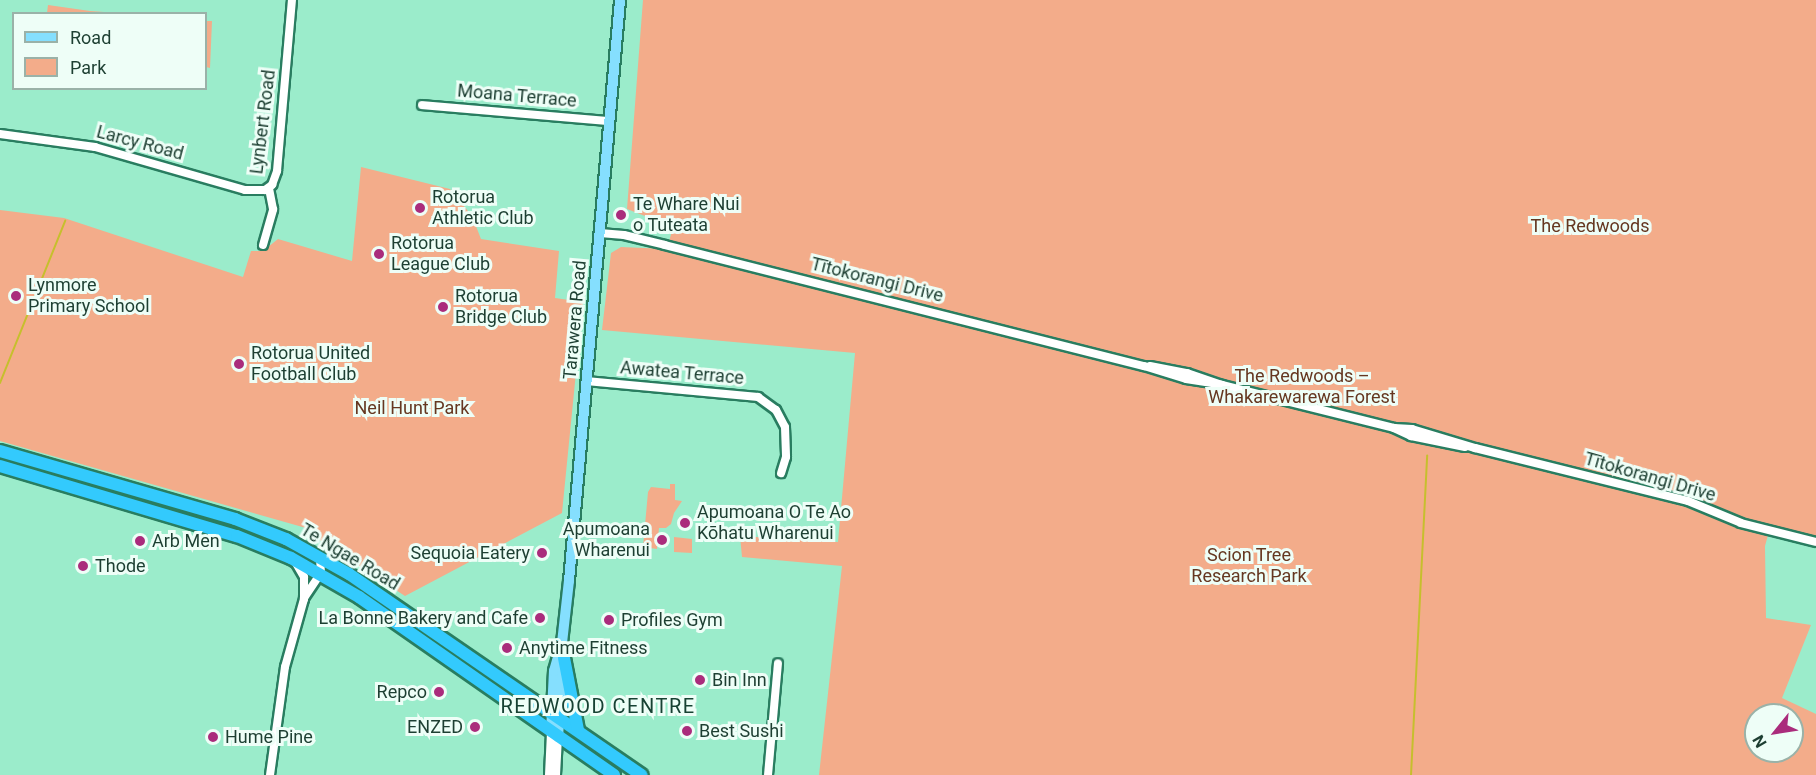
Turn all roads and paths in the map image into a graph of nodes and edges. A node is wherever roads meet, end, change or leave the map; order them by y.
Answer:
1 (292, 0) edge
2 (620, 0) edge
3 (422, 105) dead end
4 (609, 121) junction
5 (0, 134) edge
6 (269, 188) junction
7 (600, 233) junction
8 (263, 245) dead end
9 (586, 381) junction
10 (0, 452) edge
11 (0, 466) edge
12 (781, 473) dead end
13 (1816, 542) edge
14 (319, 556) junction
15 (291, 558) junction
16 (323, 578) junction
17 (304, 599) junction
18 (562, 643) junction
19 (564, 658) junction
20 (778, 663) dead end
21 (555, 715) junction
22 (578, 730) junction
23 (554, 734) junction
24 (270, 775) edge
25 (549, 775) edge
26 (556, 775) edge
27 (614, 775) edge
28 (642, 775) edge
29 (768, 775) edge

1 - 6 street, Lynbert Road
2 - 4 main road, Tarawera Road
3 - 4 street, Moana Terrace
4 - 7 main road, Tarawera Road
5 - 6 street, Larcy Road
6 - 8 street, Lynbert Road
7 - 9 main road, Tarawera Road
7 - 13 street, Tītokorangi Drive
9 - 12 street, Awatea Terrace
9 - 18 main road, Tarawera Road
10 - 14 highway, Te Ngae Road
11 - 15 highway, Te Ngae Road
14 - 16 street
14 - 21 highway, Te Ngae Road
15 - 16 highway, Te Ngae Road
15 - 17 street
16 - 17 street
16 - 23 highway, Te Ngae Road
17 - 24 street
18 - 19 main road, Tarawera Road
18 - 21 main road, Tarawera Road
19 - 21 main road, Tarawera Road
19 - 22 highway
20 - 29 street
21 - 22 highway, Te Ngae Road
21 - 23 main road
22 - 28 highway, Te Ngae Road
23 - 25 street
23 - 26 street
23 - 27 highway, Te Ngae Road

